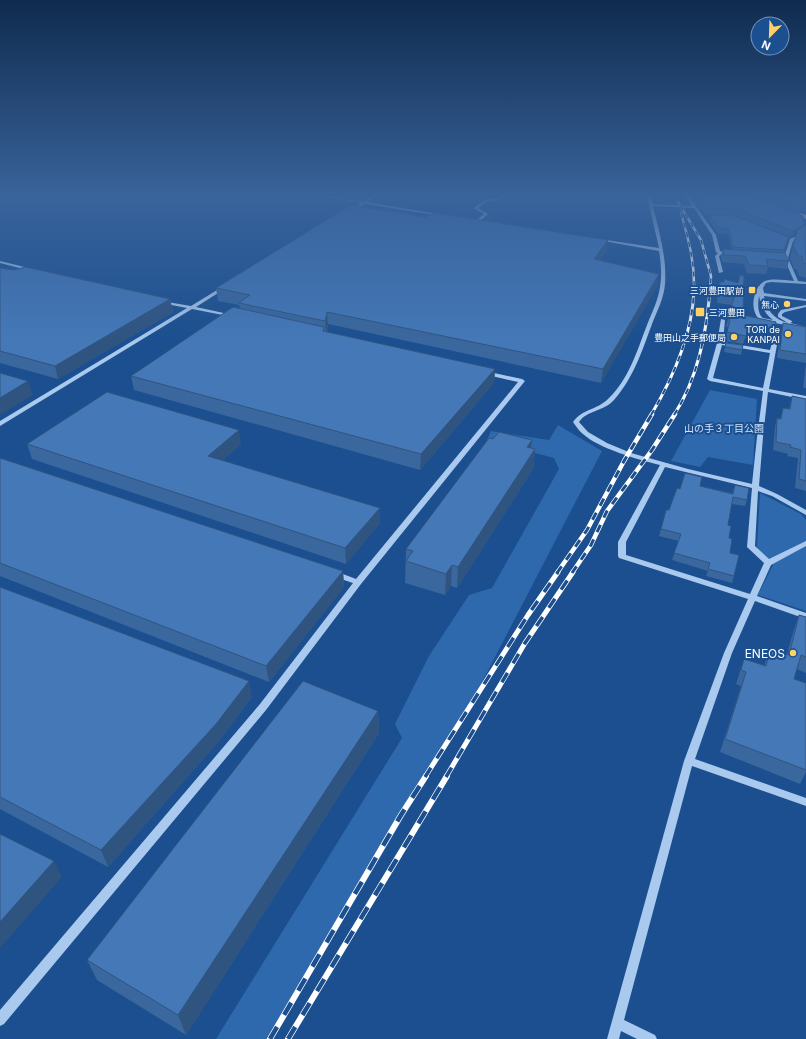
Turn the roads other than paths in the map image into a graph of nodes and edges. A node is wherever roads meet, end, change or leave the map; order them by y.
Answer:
1 (626, 244) edge
2 (660, 244) edge
3 (716, 244) edge
4 (790, 244) edge
5 (661, 250) junction
6 (721, 253) junction
7 (739, 255) edge
8 (778, 258) edge
9 (786, 258) junction
10 (0, 262) edge
11 (38, 271) edge
12 (721, 272) dead end
13 (232, 283) edge
14 (797, 283) junction
15 (806, 284) edge
16 (761, 291) junction
17 (153, 299) edge
18 (806, 300) edge
19 (806, 306) edge
20 (191, 308) junction
21 (236, 317) edge
22 (723, 320) dead end
23 (786, 325) junction
24 (806, 327) edge
25 (778, 328) dead end
26 (720, 343) junction
27 (772, 352) junction
28 (479, 372) edge
29 (765, 390) junction
30 (806, 398) edge
31 (0, 424) edge
32 (663, 465) junction
33 (755, 487) junction
34 (806, 513) edge
35 (806, 543) edge
36 (768, 563) junction
37 (328, 572) edge
38 (358, 582) junction
39 (752, 597) junction
40 (806, 616) edge
41 (690, 761) junction
42 (806, 802) edge
43 (0, 1020) edge
44 (618, 1023) junction
45 (613, 1039) edge
46 (651, 1039) edge

1 - 5 street
2 - 5 street
3 - 6 street
4 - 9 street
5 - 32 street
6 - 7 street
6 - 12 street
8 - 9 street
9 - 14 street
10 - 11 street
13 - 20 street
14 - 15 street
14 - 16 street
16 - 18 street
16 - 23 street
16 - 23 street
17 - 20 street
19 - 24 street
20 - 21 street
20 - 31 street
22 - 26 street
23 - 24 street
25 - 27 street
26 - 27 street
26 - 29 street
27 - 29 street
28 - 38 street
29 - 30 street
29 - 33 street
32 - 33 street
32 - 39 street
33 - 34 street
33 - 36 street
35 - 36 street
36 - 39 street
37 - 38 street
38 - 43 street
39 - 40 street
39 - 41 street
41 - 42 street
41 - 44 street
44 - 45 street
44 - 46 street

